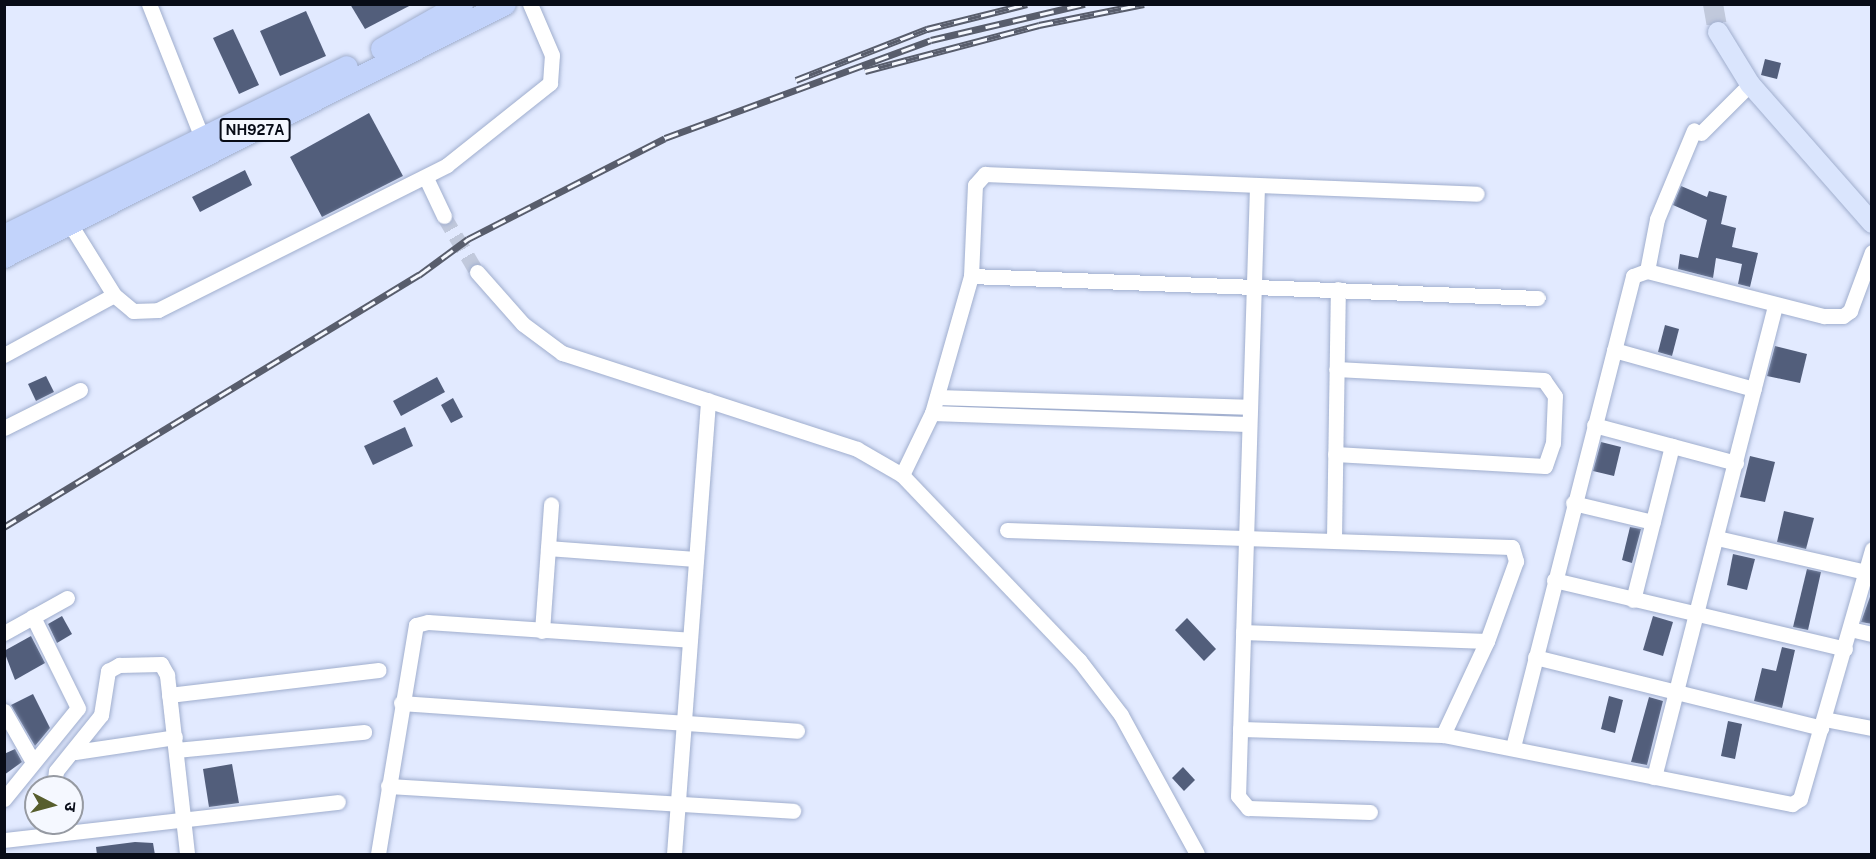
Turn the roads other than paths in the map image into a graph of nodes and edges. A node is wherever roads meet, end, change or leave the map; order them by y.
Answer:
1 (149, 4) edge
2 (462, 4) edge
3 (505, 4) edge
4 (530, 4) edge
5 (1718, 33) tunnel mouth
6 (1750, 84) junction
7 (202, 138) junction
8 (426, 178) junction
9 (1257, 186) junction
10 (1477, 195) dead end
11 (65, 216) junction
12 (444, 216) tunnel mouth
13 (1872, 223) edge
14 (4, 236) edge
15 (1872, 252) edge
16 (4, 256) edge
17 (1647, 271) junction
18 (477, 272) tunnel mouth
19 (971, 276) junction
20 (1253, 285) junction
21 (1338, 289) junction
22 (114, 295) junction
23 (1539, 298) dead end
24 (1775, 305) junction
25 (1614, 350) junction
26 (4, 356) edge
27 (1336, 369) junction
28 (1754, 389) junction
29 (80, 390) dead end
30 (936, 397) junction
31 (708, 400) junction
32 (1248, 407) junction
33 (932, 413) junction
34 (1247, 424) junction
35 (1594, 425) junction
36 (4, 428) edge
37 (1672, 446) junction
38 (1335, 454) junction
39 (1736, 463) junction
40 (902, 475) junction
41 (1573, 502) junction
42 (551, 504) dead end
43 (1653, 522) junction
44 (1007, 531) dead end
45 (1245, 536) junction
46 (1334, 538) junction
47 (1718, 538) junction
48 (548, 548) junction
49 (1872, 549) edge
50 (695, 559) junction
51 (1865, 572) junction
52 (1554, 580) junction
53 (67, 598) dead end
54 (1633, 600) junction
55 (1697, 616) junction
56 (33, 617) junction
57 (1850, 629) junction
58 (542, 631) junction
59 (1243, 632) junction
60 (4, 633) edge
61 (1872, 634) edge
62 (689, 640) junction
63 (1487, 641) junction
64 (1845, 649) junction
65 (1535, 657) junction
66 (379, 670) dead end
67 (1677, 692) junction
68 (170, 695) junction
69 (401, 703) junction
70 (4, 711) edge
71 (683, 721) junction
72 (1822, 723) junction
73 (1872, 728) edge
74 (1240, 729) junction
75 (797, 731) dead end
76 (364, 732) dead end
77 (1443, 735) junction
78 (176, 744) junction
79 (1513, 747) junction
80 (75, 752) junction
81 (33, 762) junction
82 (56, 775) edge
83 (1654, 777) junction
84 (388, 786) junction
85 (4, 800) edge
86 (338, 802) dead end
87 (678, 805) junction
88 (793, 811) dead end
89 (1370, 812) dead end
90 (183, 819) junction
91 (84, 825) edge
92 (26, 835) edge
93 (4, 840) edge
94 (188, 855) edge
95 (378, 855) edge
96 (674, 855) edge
97 (1197, 855) edge

1 - 7 street
2 - 7 highway, NH927A
3 - 11 highway, NH927A
4 - 8 street
5 - 6 main road
6 - 13 main road
6 - 17 street
7 - 11 highway, NH927A
8 - 12 street
8 - 22 street
9 - 10 street
9 - 19 street
9 - 20 street
11 - 14 highway, NH927A
11 - 16 highway, NH927A
11 - 22 street
15 - 24 street
17 - 24 street
17 - 25 street
18 - 31 street
19 - 20 street
19 - 30 street
20 - 21 street
20 - 32 street
21 - 23 street
21 - 27 street
22 - 26 street
24 - 28 street
25 - 28 street
25 - 35 street
27 - 38 street
27 - 38 street
28 - 39 street
29 - 36 street
30 - 32 street
30 - 33 street
31 - 40 street
31 - 50 street
32 - 34 street
33 - 34 street
33 - 40 street
34 - 45 street
35 - 37 street
35 - 41 street
37 - 39 street
37 - 43 street
38 - 46 street
39 - 47 street
40 - 97 street
41 - 43 street
41 - 52 street
42 - 48 street
43 - 54 street
44 - 45 street
45 - 46 street
45 - 59 street
46 - 63 street
47 - 51 street
47 - 55 street
48 - 50 street
48 - 58 street
49 - 51 street
50 - 62 street
51 - 57 street
52 - 54 street
52 - 65 street
53 - 56 street
54 - 55 street
55 - 64 street
55 - 67 street
56 - 60 street
56 - 81 street
57 - 61 street
57 - 64 street
58 - 62 street
58 - 69 street
59 - 63 street
59 - 74 street
62 - 71 street
63 - 77 street
64 - 72 street
65 - 67 street
65 - 79 street
66 - 68 street
67 - 72 street
67 - 83 street
68 - 78 street
68 - 80 street
69 - 71 street
69 - 84 street
70 - 81 street
71 - 75 street
71 - 87 street
72 - 73 street
72 - 83 street
74 - 77 street
74 - 89 street
76 - 78 street
77 - 79 street
78 - 80 street
78 - 90 street
79 - 83 street
80 - 82 street
81 - 85 street
84 - 87 street
84 - 95 street
86 - 90 street
87 - 88 street
87 - 96 street
90 - 91 street
90 - 94 street
92 - 93 street

